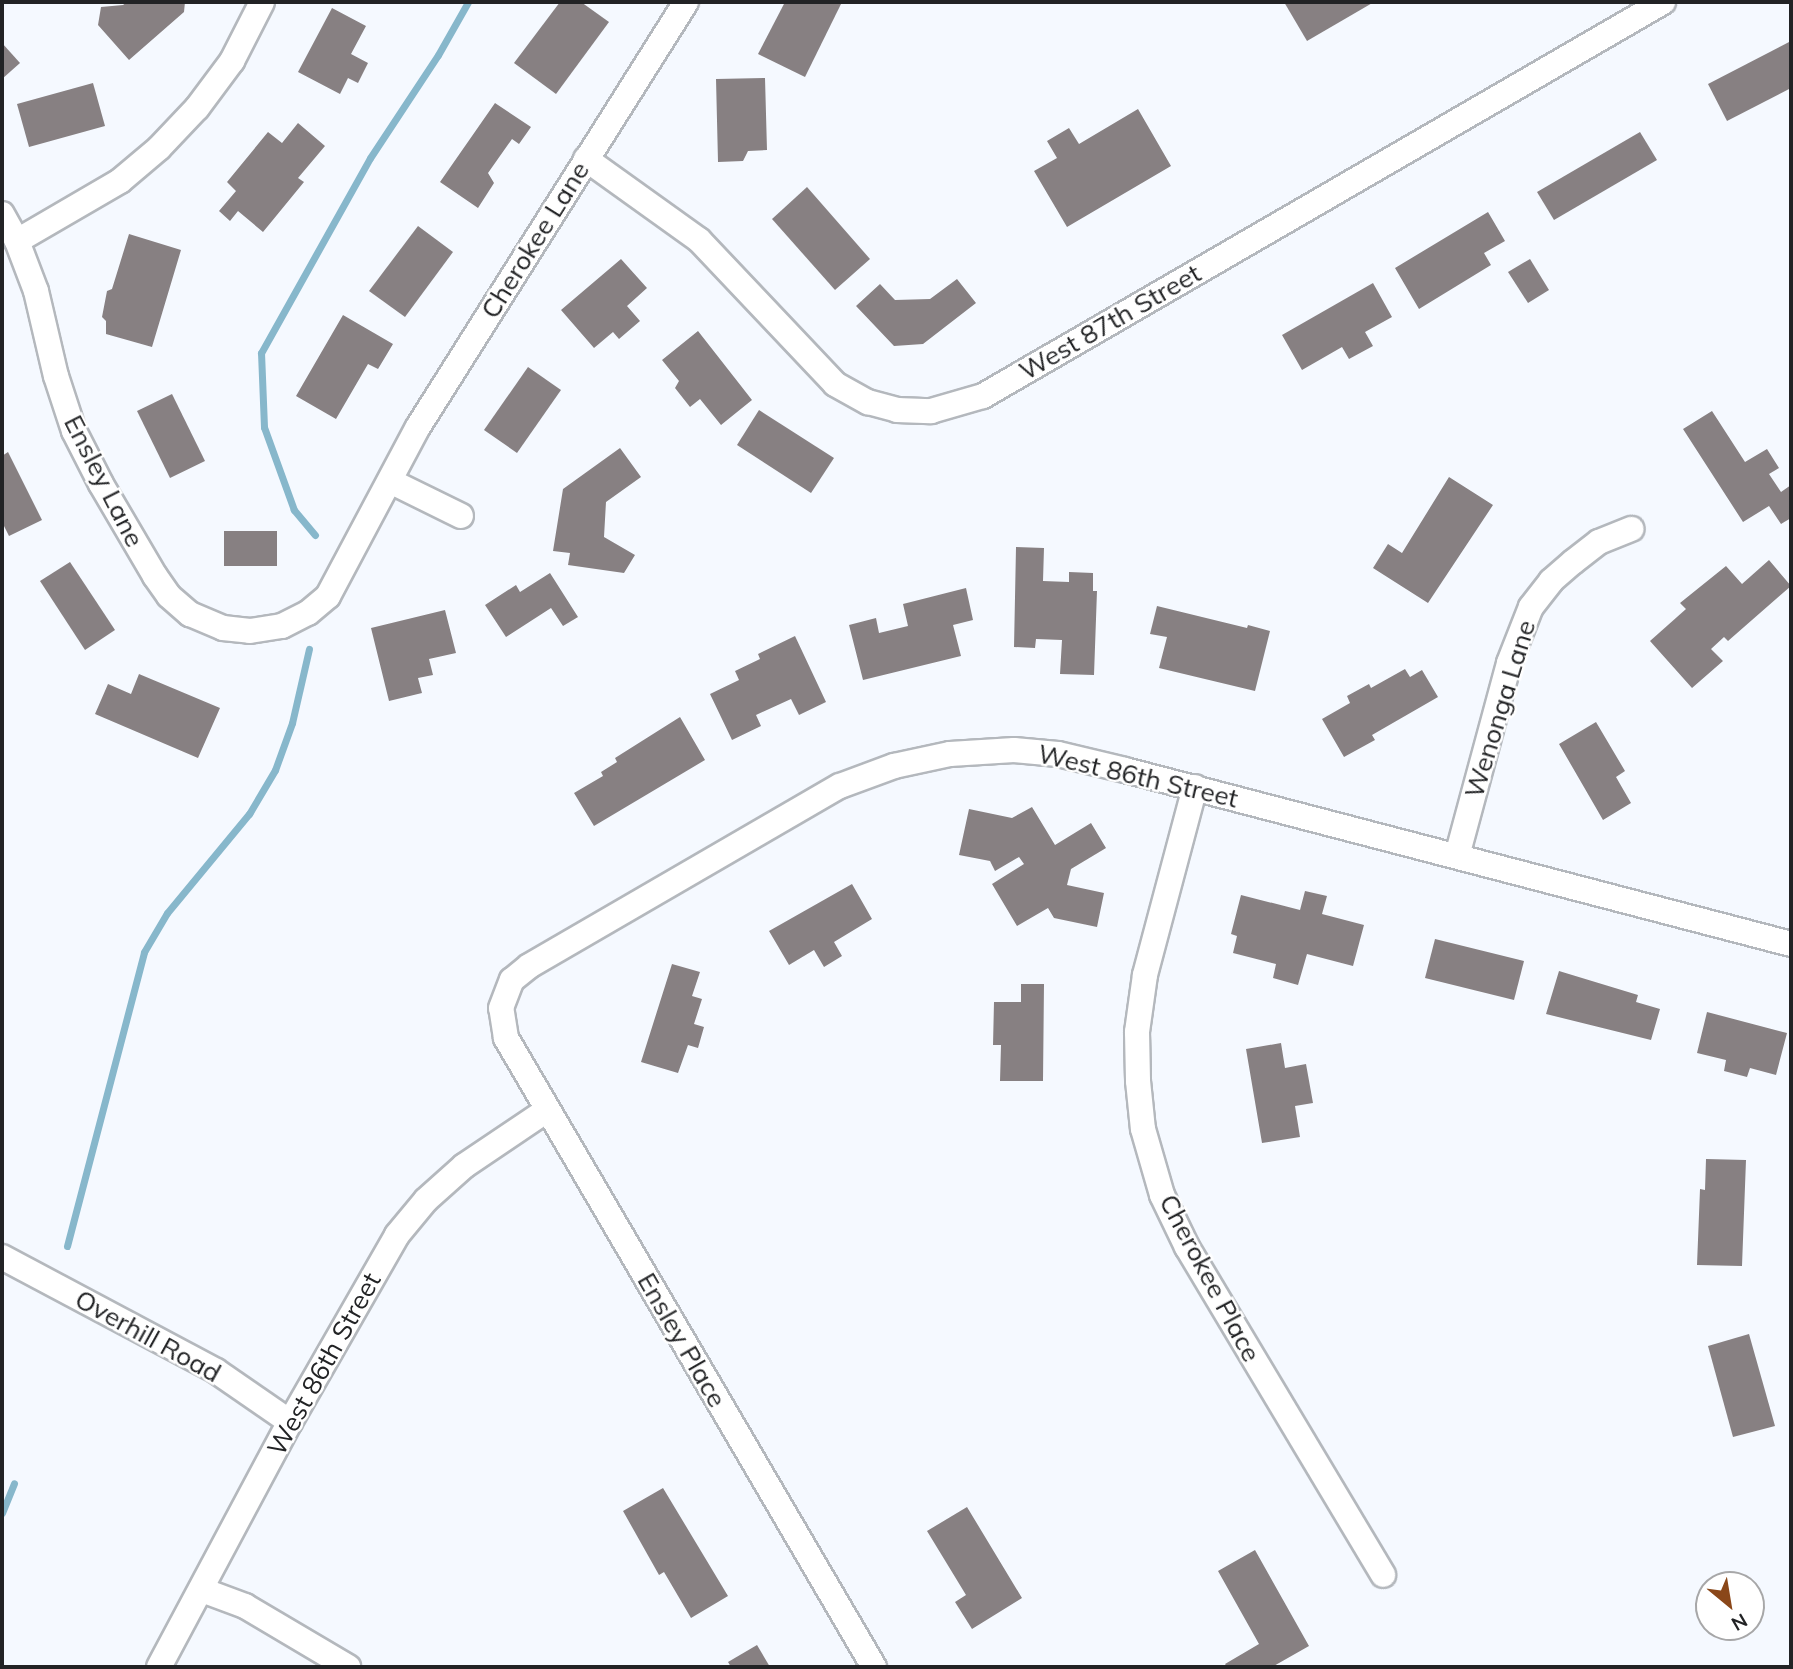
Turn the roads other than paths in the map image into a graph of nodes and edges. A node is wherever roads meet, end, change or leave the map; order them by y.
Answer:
1 (262, 2) edge
2 (686, 2) edge
3 (1663, 2) edge
4 (586, 159) junction
5 (2, 214) edge
6 (17, 241) junction
7 (390, 481) junction
8 (461, 516) dead end
9 (1632, 529) dead end
10 (272, 627) joint
11 (1195, 788) junction
12 (1457, 856) junction
13 (1791, 944) edge
14 (501, 1008) joint
15 (547, 1110) junction
16 (2, 1257) edge
17 (290, 1422) junction
18 (1382, 1576) dead end
19 (202, 1590) junction
20 (159, 1667) edge
21 (348, 1667) edge
22 (874, 1667) edge

1 - 6 street
2 - 4 street, Cherokee Lane
3 - 4 street, West 87th Street
4 - 7 street, Cherokee Lane
5 - 6 street, Ensley Lane
6 - 10 street, Ensley Lane
7 - 8 street
7 - 10 street, Cherokee Lane
9 - 12 street, Wenonga Lane
11 - 12 street, West 86th Street
11 - 14 street, West 86th Street
11 - 18 street, Cherokee Place
12 - 13 street, West 86th Street
14 - 15 street, Ensley Place
15 - 17 street, West 86th Street
15 - 22 street, Ensley Place
16 - 17 street, Overhill Road
17 - 19 street, West 86th Street
19 - 20 street, West 86th Street
19 - 21 street

